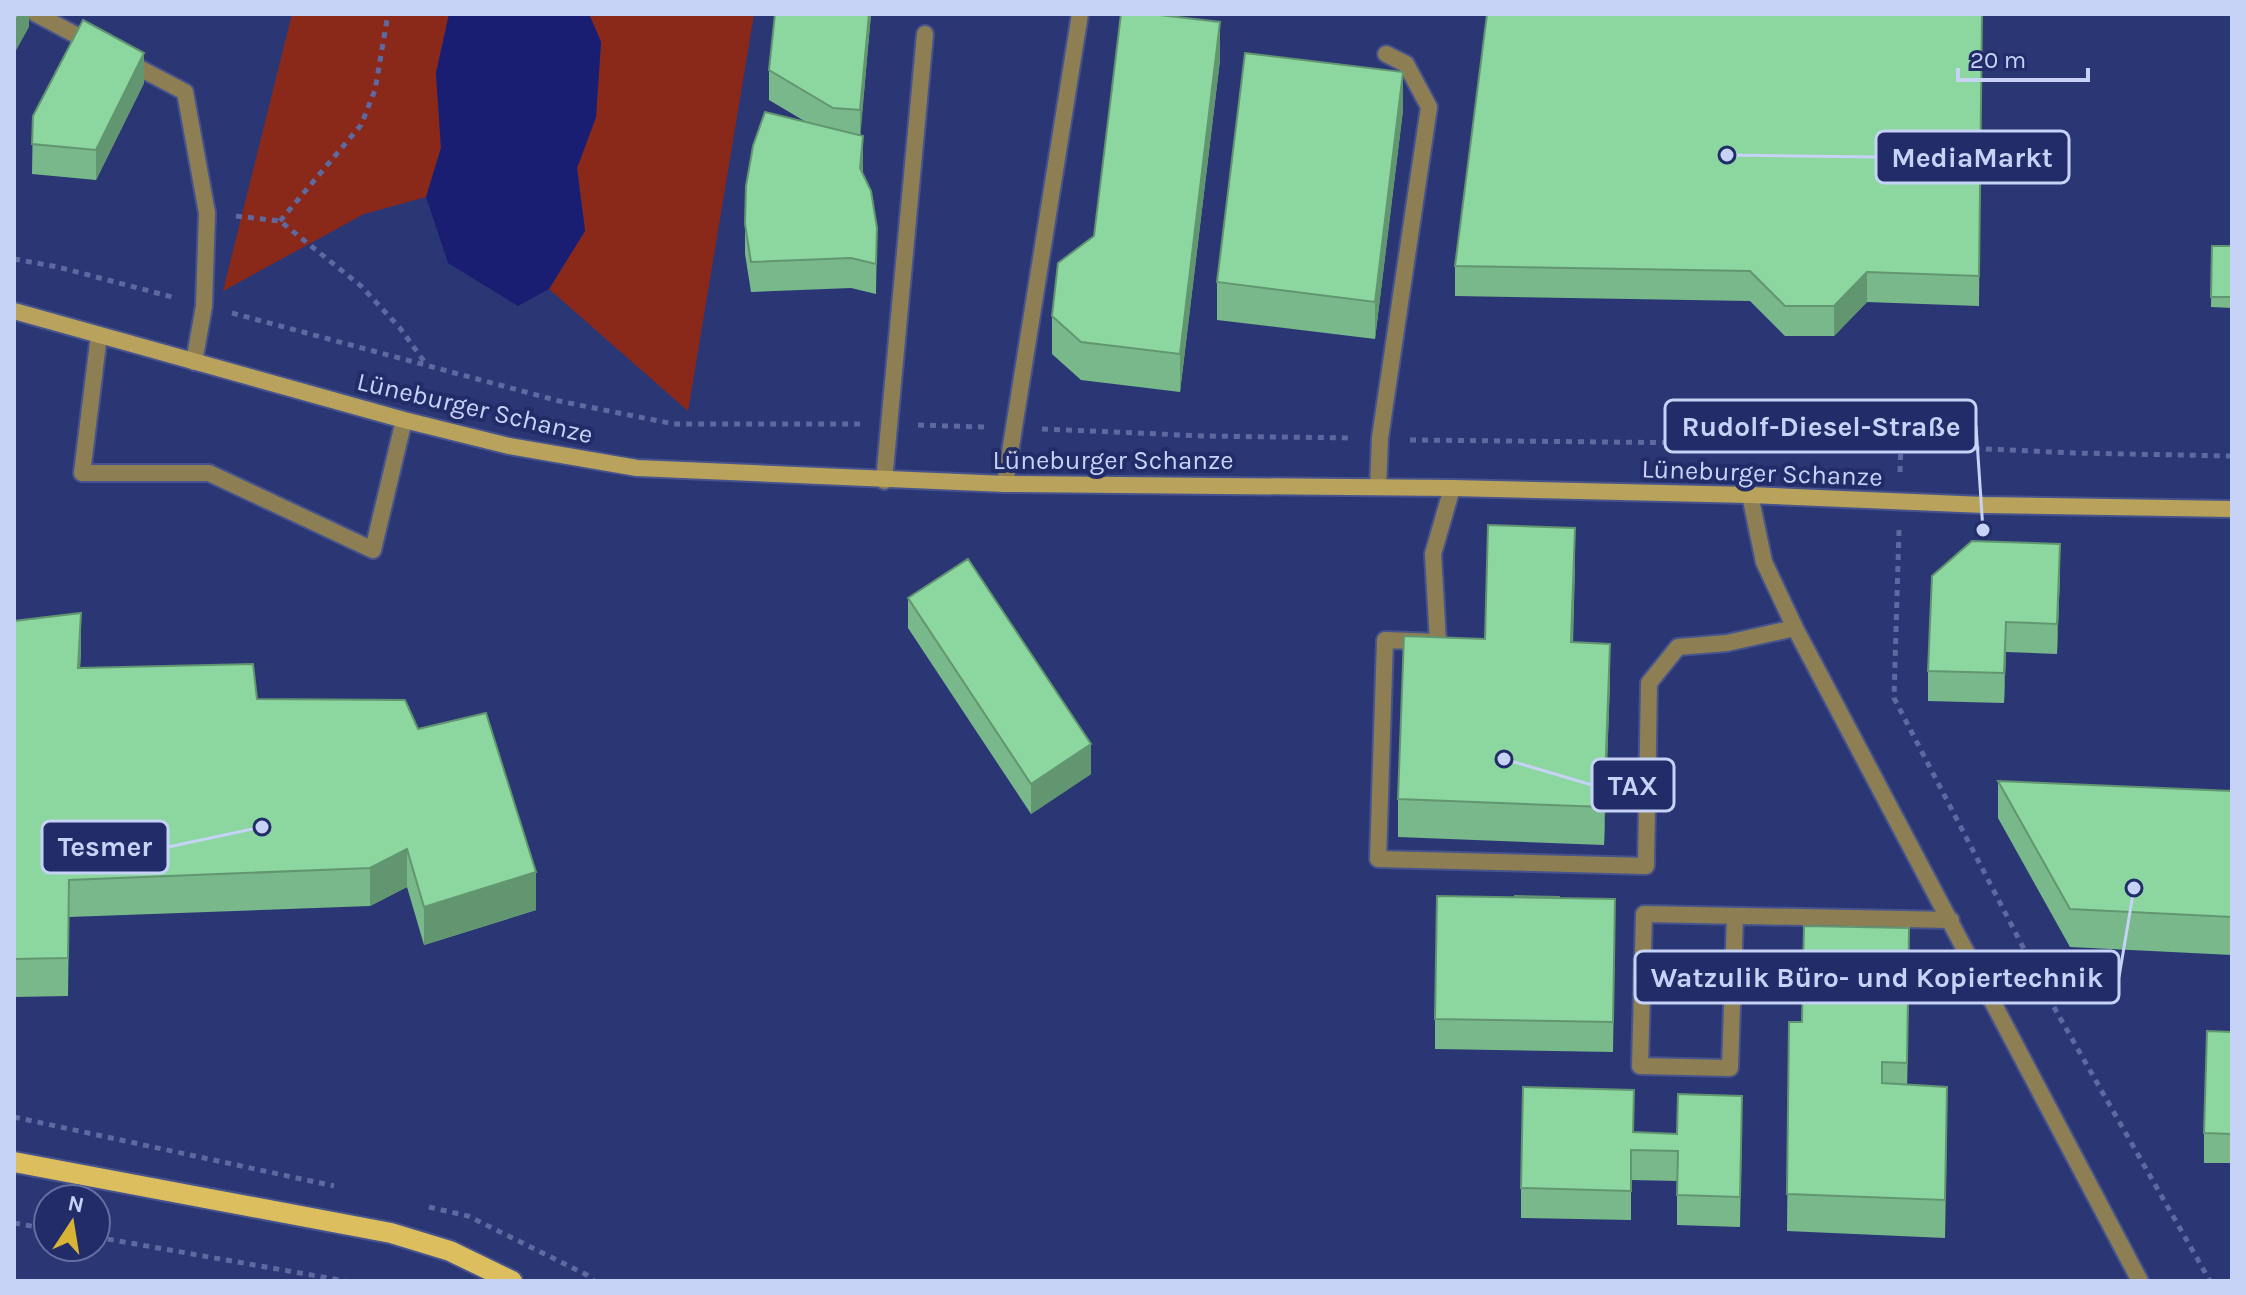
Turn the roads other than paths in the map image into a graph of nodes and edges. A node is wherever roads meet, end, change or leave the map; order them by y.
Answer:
1 (36, 14) edge
2 (1080, 14) edge
3 (925, 34) dead end
4 (1386, 54) dead end
5 (14, 311) edge
6 (99, 335) junction
7 (194, 362) junction
8 (404, 420) junction
9 (884, 481) junction
10 (1005, 484) junction
11 (1378, 487) junction
12 (1452, 488) junction
13 (1750, 495) junction
14 (2232, 509) edge
15 (1795, 628) junction
16 (1735, 916) junction
17 (1951, 920) junction
18 (14, 1162) edge
19 (512, 1281) edge
20 (2140, 1281) edge

1 - 7 street
2 - 10 street
3 - 9 street
4 - 11 street
5 - 6 street, Lüneburger Schanze
6 - 7 street, Lüneburger Schanze
6 - 8 street
7 - 8 street, Lüneburger Schanze
8 - 9 street, Lüneburger Schanze
9 - 10 street, Lüneburger Schanze
10 - 11 street, Lüneburger Schanze
11 - 12 street, Lüneburger Schanze
12 - 13 street, Lüneburger Schanze
12 - 15 street
13 - 14 street, Lüneburger Schanze
13 - 15 street
15 - 17 street
16 - 16 street
16 - 17 street
17 - 20 street
18 - 19 main road

